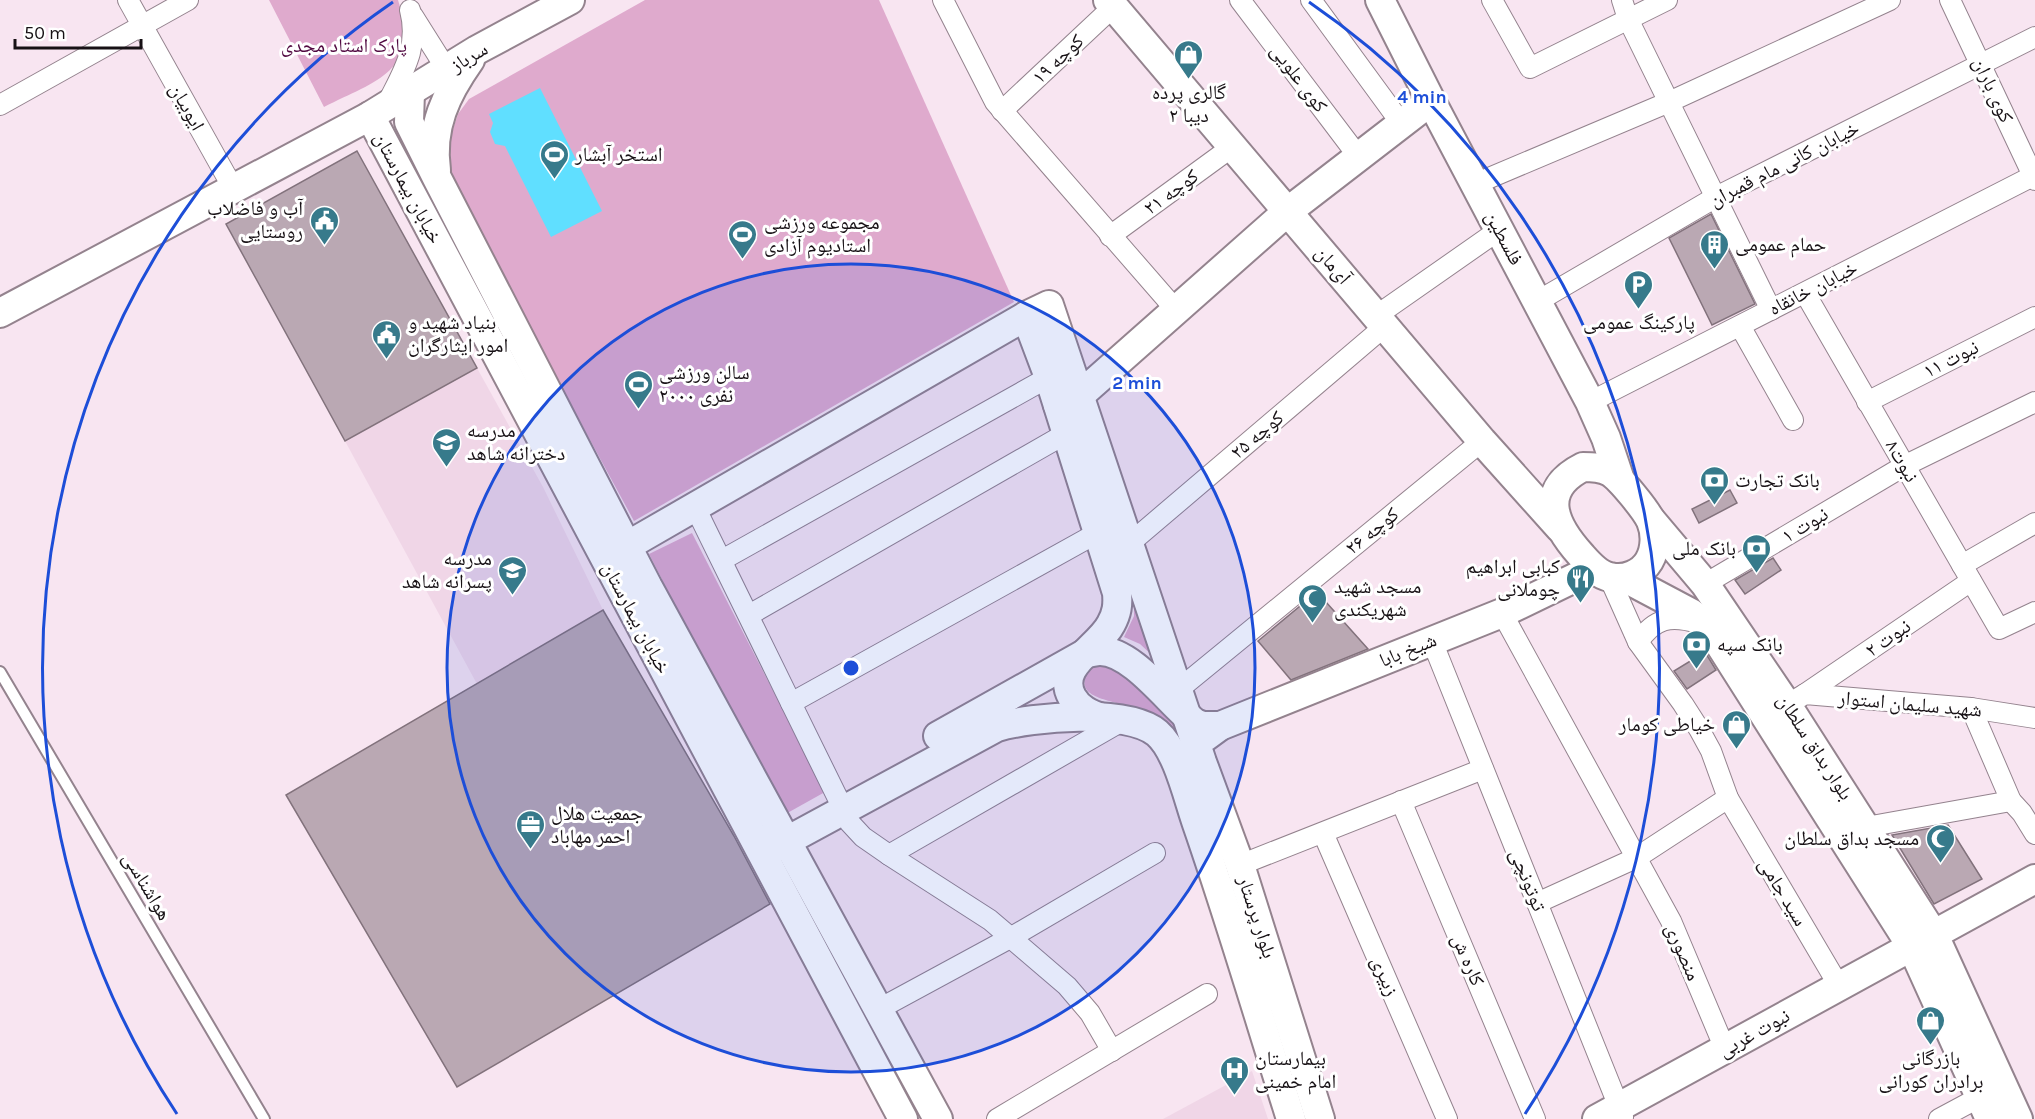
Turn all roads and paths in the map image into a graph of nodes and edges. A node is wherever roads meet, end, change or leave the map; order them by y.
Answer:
1 (128, 0) edge
2 (188, 0) edge
3 (570, 0) edge
4 (943, 0) edge
5 (1240, 0) edge
6 (1311, 0) edge
7 (1380, 0) edge
8 (1492, 0) edge
9 (1622, 0) edge
10 (1667, 0) edge
11 (1890, 0) edge
12 (1950, 0) edge
13 (1111, 3) edge
14 (408, 5) edge
15 (1628, 19) junction
16 (141, 25) junction
17 (2035, 37) edge
18 (477, 50) junction
19 (1981, 65) junction
20 (447, 70) junction
21 (410, 92) junction
22 (1431, 101) junction
23 (1669, 102) junction
24 (0, 105) edge
25 (377, 111) junction
26 (1002, 111) junction
27 (1401, 123) junction
28 (1232, 147) junction
29 (1358, 156) junction
30 (2034, 177) edge
31 (437, 178) junction
32 (1475, 184) junction
33 (233, 188) junction
34 (1716, 197) junction
35 (1287, 212) junction
36 (1499, 230) junction
37 (1110, 236) junction
38 (1804, 293) junction
39 (1538, 301) junction
40 (1176, 310) junction
41 (1771, 310) junction
42 (1037, 311) junction
43 (0, 313) edge
44 (2035, 317) edge
45 (1381, 321) junction
46 (1740, 326) junction
47 (1049, 376) junction
48 (546, 390) junction
49 (1068, 400) junction
50 (1590, 402) junction
51 (1867, 402) junction
52 (2035, 402) edge
53 (522, 403) junction
54 (1793, 420) dead end
55 (1067, 433) junction
56 (1482, 441) junction
57 (1904, 466) junction
58 (1620, 480) junction
59 (695, 507) junction
60 (1651, 520) junction
61 (2035, 523) edge
62 (1560, 528) junction
63 (1099, 532) junction
64 (1129, 544) junction
65 (627, 546) junction
66 (722, 560) junction
67 (1966, 573) junction
68 (1609, 575) junction
69 (1706, 584) junction
70 (2035, 612) edge
71 (1502, 613) junction
72 (749, 615) junction
73 (1708, 626) junction
74 (1432, 640) junction
75 (1638, 642) junction
76 (1086, 653) junction
77 (0, 672) edge
78 (1030, 684) junction
79 (1178, 690) junction
80 (1796, 700) junction
81 (791, 703) junction
82 (1971, 708) junction
83 (1187, 717) junction
84 (2035, 718) edge
85 (1038, 719) junction
86 (1112, 719) junction
87 (1220, 726) junction
88 (1202, 762) junction
89 (1483, 769) junction
90 (1728, 798) junction
91 (1401, 801) junction
92 (2011, 801) junction
93 (839, 802) junction
94 (1866, 827) junction
95 (1323, 832) junction
96 (2035, 834) edge
97 (770, 840) junction
98 (1155, 853) dead end
99 (888, 855) junction
100 (1636, 858) junction
101 (1240, 865) junction
102 (2035, 879) edge
103 (1537, 903) junction
104 (1010, 938) junction
105 (1923, 941) junction
106 (1839, 986) junction
107 (1207, 993) dead end
108 (879, 1010) junction
109 (1725, 1049) junction
110 (1112, 1051) junction
111 (1985, 1108) edge
112 (1613, 1115) edge
113 (264, 1119) edge
114 (903, 1119) edge
115 (938, 1119) edge
116 (997, 1119) edge
117 (1292, 1119) edge
118 (1320, 1119) edge
119 (1447, 1119) edge
120 (1534, 1119) edge
121 (1939, 1119) edge
122 (2018, 1119) edge

1 - 16 street, ایوبیان
2 - 16 street
3 - 18 street, سرباز
4 - 26 street
5 - 29 street, کوی علویی
6 - 27 street
7 - 22 street, فلسطین
8 - 15 street
9 - 15 street
10 - 15 street
11 - 23 street
12 - 19 street, کوی باران
13 - 26 street, کوچه ۱۹
13 - 28 street, آی‌مان
14 - 20 street
14 - 25 street
15 - 23 street
16 - 24 street
16 - 33 street, ایوبیان
17 - 19 street, خیابان کانی مام قمبران
18 - 20 street, سرباز
18 - 31 street
19 - 30 street, کوی باران
19 - 34 street, خیابان کانی مام قمبران
20 - 21 street, سرباز
21 - 25 street, سرباز
21 - 31 street
22 - 27 street
22 - 32 street, فلسطین
23 - 32 street
23 - 34 street
25 - 33 street, سرباز
25 - 53 street, خیابان بیمارستان
26 - 37 street
27 - 29 street
28 - 35 street, آی‌مان
28 - 37 street, کوچه ۲۱
29 - 35 street
30 - 38 street, خیابان خانقاه
31 - 48 street
32 - 36 street, فلسطین
33 - 43 street, سرباز
34 - 39 street, خیابان کانی مام قمبران
34 - 41 street
35 - 40 street
35 - 45 street, آی‌مان
36 - 39 street, فلسطین
36 - 45 street, کوچه ۲۵
37 - 40 street
38 - 41 street, خیابان خانقاه
38 - 51 street, نبوت۸
39 - 50 street, فلسطین
40 - 49 street
41 - 46 street, خیابان خانقاه
42 - 47 street
42 - 49 street
42 - 59 street
44 - 51 street, نبوت ۱۱
45 - 56 street, آی‌مان
45 - 64 street, کوچه ۲۵
46 - 50 street, خیابان خانقاه
46 - 54 street
47 - 49 street
47 - 66 street
48 - 53 street
48 - 65 street
49 - 55 street
49 - 64 street, بلوار پرستار
50 - 58 street, فلسطین
51 - 57 street, نبوت۸
52 - 57 street, نبوت ۱
53 - 97 street, خیابان بیمارستان
55 - 63 street
55 - 72 street
56 - 62 street, آی‌مان
56 - 79 street, کوچه ۲۶
57 - 67 street, نبوت۸
57 - 69 street, نبوت ۱
58 - 60 street
58 - 62 street
59 - 65 street
59 - 66 street
60 - 68 street
60 - 69 street, بلوار بداق سلطان
61 - 67 street, نبوت ۲
62 - 68 street
63 - 76 street
63 - 81 street
64 - 79 street, بلوار پرستار
65 - 97 street
66 - 72 street
67 - 70 street, نبوت۸
67 - 80 street, نبوت ۲
68 - 71 street, شیخ بابا
68 - 73 street
68 - 75 street, سید جامی
69 - 80 street, بلوار بداق سلطان
71 - 74 street, شیخ بابا
71 - 100 street, منصوری
72 - 81 street
73 - 75 street
73 - 105 street
74 - 87 street, شیخ بابا
74 - 89 street, توتونچی
75 - 90 street, سید جامی
76 - 78 street
76 - 83 street
76 - 86 street
77 - 113 lane, هواشناسی
78 - 85 street
78 - 93 street
79 - 83 street, بلوار پرستار
80 - 82 street, شهید سلیمان استوار
80 - 94 street, بلوار بداق سلطان
81 - 93 street
82 - 84 street, شهید سلیمان استوار
82 - 92 street
83 - 87 street
83 - 88 street, بلوار پرستار
85 - 86 street
85 - 93 street
86 - 99 street
86 - 117 street
87 - 88 street
88 - 101 street, بلوار پرستار
89 - 91 street
89 - 103 street, توتونچی
90 - 100 street
90 - 106 street, سید جامی
91 - 95 street
91 - 120 street, کاره ش
92 - 94 street
92 - 96 street
93 - 97 street
93 - 99 street
94 - 105 street, بلوار بداق سلطان
95 - 101 street
95 - 119 street, زبیری
97 - 108 street
97 - 114 street, خیابان بیمارستان
98 - 104 street
99 - 104 street
100 - 103 street
100 - 109 street, منصوری
101 - 118 street, بلوار پرستار
102 - 105 street, نبوت غربی
103 - 112 street, توتونچی
104 - 108 street
104 - 110 street
105 - 106 street, نبوت غربی
105 - 111 street
105 - 122 street, بلوار بداق سلطان
106 - 109 street, نبوت غربی
107 - 110 street
108 - 115 street
109 - 112 street, نبوت غربی
110 - 116 street
111 - 121 street

